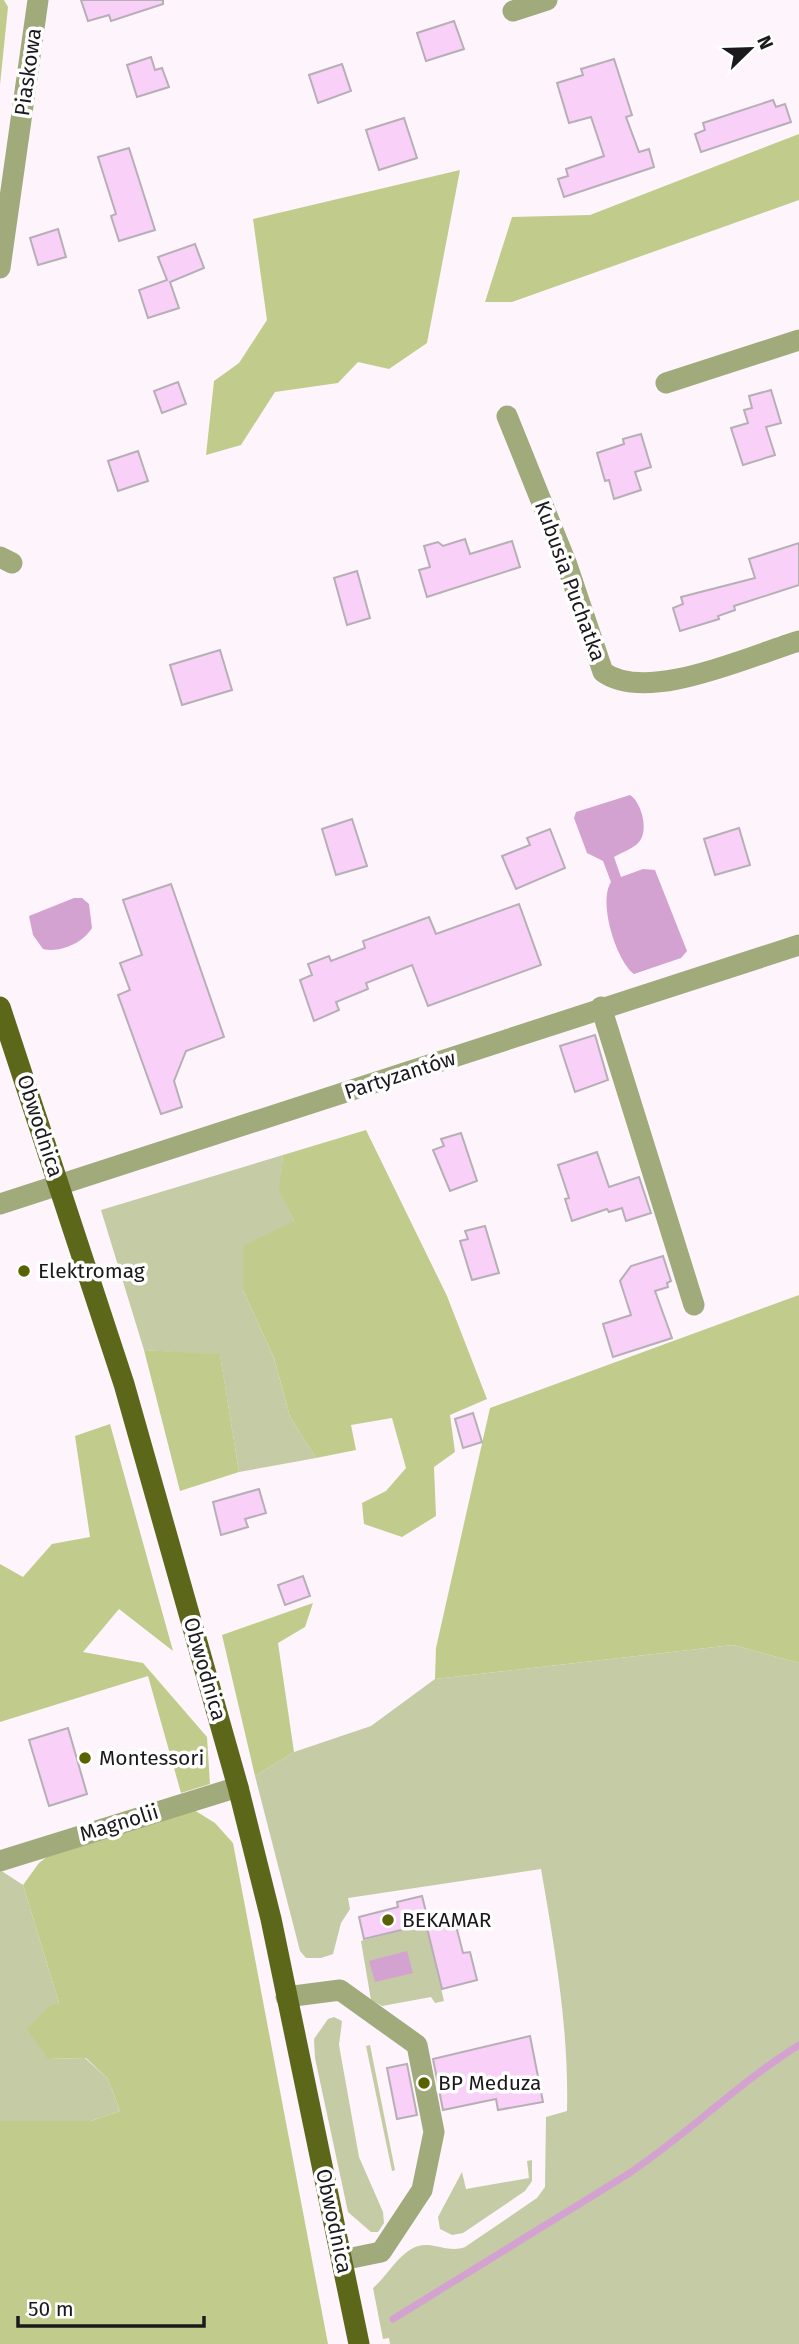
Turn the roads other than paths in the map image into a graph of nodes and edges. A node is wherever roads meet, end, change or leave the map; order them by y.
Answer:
1 (38, 0) edge
2 (547, 0) edge
3 (513, 11) dead end
4 (0, 268) edge
5 (799, 340) edge
6 (666, 383) dead end
7 (507, 416) dead end
8 (799, 641) edge
9 (799, 945) edge
10 (0, 1007) edge
11 (601, 1007) junction
12 (60, 1185) junction
13 (0, 1204) edge
14 (694, 1305) dead end
15 (239, 1787) junction
16 (0, 1861) edge
17 (286, 1997) junction
18 (342, 2260) junction
19 (359, 2344) edge

1 - 4 street, Piaskowa
2 - 3 street
5 - 6 street
7 - 8 street, Kubusia Puchatka
9 - 11 street, Partyzantów
10 - 12 main road, Obwodnica
11 - 12 street, Partyzantów
11 - 14 street
12 - 13 street, Partyzantów
12 - 15 main road, Obwodnica
15 - 16 street, Magnolii
15 - 17 main road, Obwodnica
17 - 18 main road, Obwodnica
17 - 18 street
18 - 19 main road, Obwodnica

